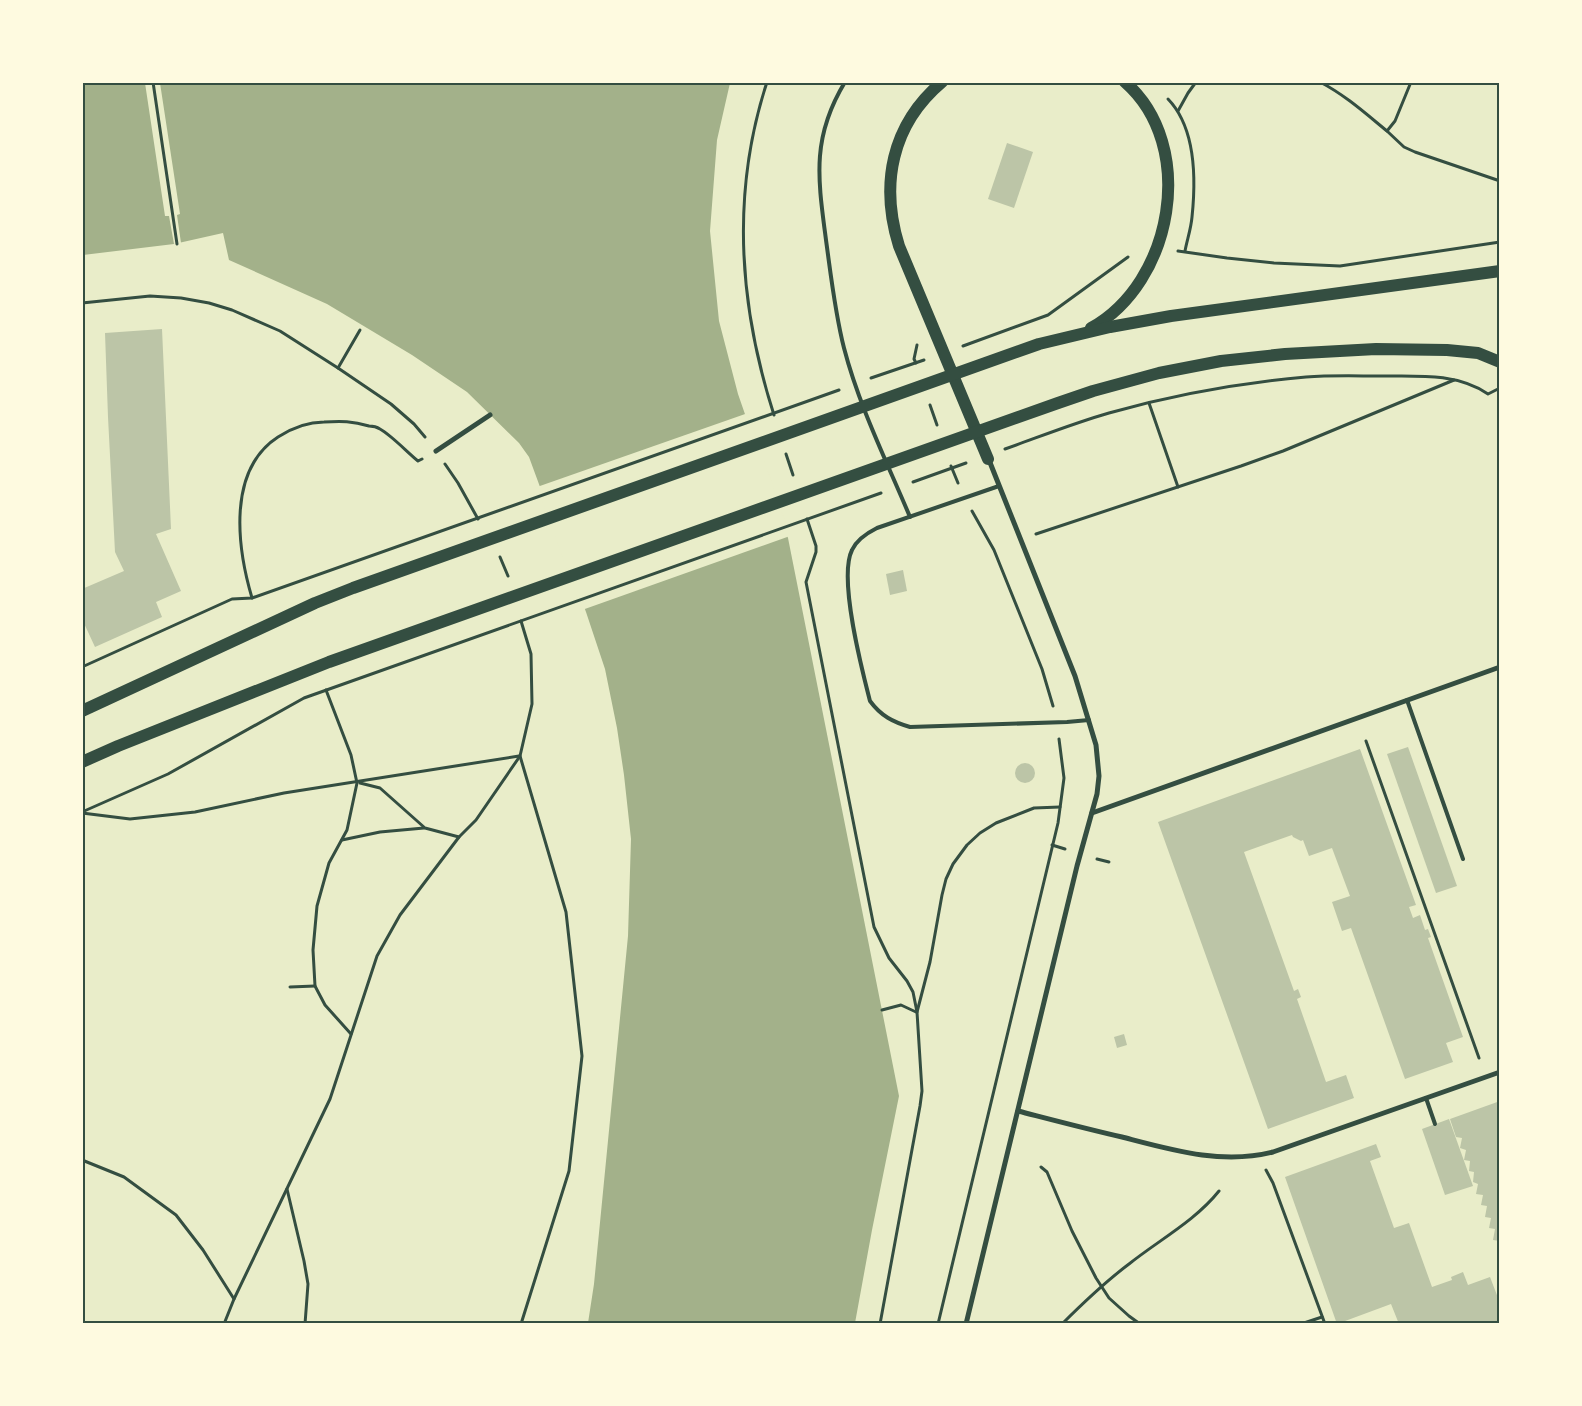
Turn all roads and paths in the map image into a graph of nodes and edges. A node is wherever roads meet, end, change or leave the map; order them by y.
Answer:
1 (153, 82) edge
2 (767, 82) edge
3 (845, 82) edge
4 (942, 82) edge
5 (1125, 82) edge
6 (1196, 82) edge
7 (1320, 82) edge
8 (1411, 82) edge
9 (1178, 111) dead end
10 (1386, 131) junction
11 (1500, 181) edge
12 (1500, 242) edge
13 (177, 244) dead end
14 (1177, 250) dead end
15 (1131, 255) dead end
16 (1500, 271) edge
17 (82, 303) edge
18 (360, 330) dead end
19 (1080, 334) junction
20 (956, 348) dead end
21 (928, 358) dead end
22 (1500, 362) edge
23 (338, 368) junction
24 (1455, 380) junction
25 (862, 382) dead end
26 (843, 388) dead end
27 (1500, 388) edge
28 (1149, 402) junction
29 (490, 415) dead end
30 (776, 420) dead end
31 (784, 447) dead end
32 (436, 451) junction
33 (1000, 451) dead end
34 (988, 459) joint
35 (972, 461) dead end
36 (796, 483) dead end
37 (906, 484) dead end
38 (999, 486) junction
39 (1178, 487) junction
40 (888, 491) dead end
41 (966, 498) junction
42 (804, 510) dead end
43 (910, 517) junction
44 (480, 522) dead end
45 (1020, 540) junction
46 (994, 550) junction
47 (499, 555) dead end
48 (509, 581) dead end
49 (252, 598) junction
50 (520, 618) dead end
51 (82, 667) edge
52 (1500, 667) edge
53 (326, 690) junction
54 (1407, 700) junction
55 (82, 711) edge
56 (1090, 720) junction
57 (1056, 722) junction
58 (1366, 741) dead end
59 (520, 756) junction
60 (82, 762) edge
61 (357, 783) junction
62 (1060, 807) junction
63 (82, 812) edge
64 (1092, 813) junction
65 (425, 828) junction
66 (459, 837) junction
67 (342, 840) junction
68 (1463, 859) dead end
69 (315, 986) junction
70 (290, 987) dead end
71 (882, 1010) dead end
72 (916, 1012) junction
73 (352, 1034) junction
74 (1480, 1058) dead end
75 (1500, 1072) edge
76 (1426, 1098) junction
77 (1018, 1112) junction
78 (1435, 1124) dead end
79 (1261, 1155) junction
80 (82, 1160) edge
81 (1041, 1167) dead end
82 (287, 1189) junction
83 (1219, 1191) dead end
84 (1101, 1286) junction
85 (234, 1299) junction
86 (1322, 1317) junction
87 (224, 1324) edge
88 (305, 1324) edge
89 (521, 1324) edge
90 (880, 1324) edge
91 (938, 1324) edge
92 (966, 1324) edge
93 (1062, 1324) edge
94 (1140, 1324) edge
95 (1302, 1324) edge
96 (1325, 1324) edge

1 - 13 path
2 - 30 path
3 - 43 lane
4 - 34 main road
5 - 19 main road
6 - 9 path
7 - 10 path
8 - 10 path
10 - 11 path
12 - 14 path
15 - 20 path
16 - 19 main road
17 - 23 path
18 - 23 path
19 - 55 main road
21 - 25 path
22 - 60 main road
23 - 32 path
24 - 27 path
24 - 28 path
24 - 39 path
26 - 49 path
28 - 33 path
28 - 39 path
29 - 32 street
31 - 36 path
32 - 44 path
32 - 49 path
34 - 38 street
35 - 37 path
38 - 41 lane
38 - 45 street
39 - 45 path
40 - 53 path
41 - 43 lane
41 - 46 path
42 - 72 path
43 - 57 lane
45 - 46 path
45 - 56 street
46 - 57 path
47 - 48 path
49 - 51 path
50 - 59 path
52 - 54 street
53 - 61 path
53 - 63 path
54 - 64 street
54 - 68 lane
56 - 57 lane
56 - 64 street
57 - 62 path
58 - 74 path
59 - 61 path
59 - 66 path
59 - 89 path
61 - 63 path
61 - 65 path
61 - 67 path
62 - 72 path
62 - 91 path
64 - 77 street
65 - 66 path
65 - 67 path
66 - 73 path
67 - 69 path
69 - 70 path
69 - 73 path
71 - 72 path
72 - 90 path
73 - 82 path
75 - 76 street
76 - 78 lane
76 - 79 street
77 - 79 street
77 - 92 street
79 - 86 path
80 - 85 path
81 - 84 path
82 - 85 path
82 - 88 path
83 - 84 path
84 - 93 path
84 - 94 path
85 - 87 path
86 - 95 path
86 - 96 path

